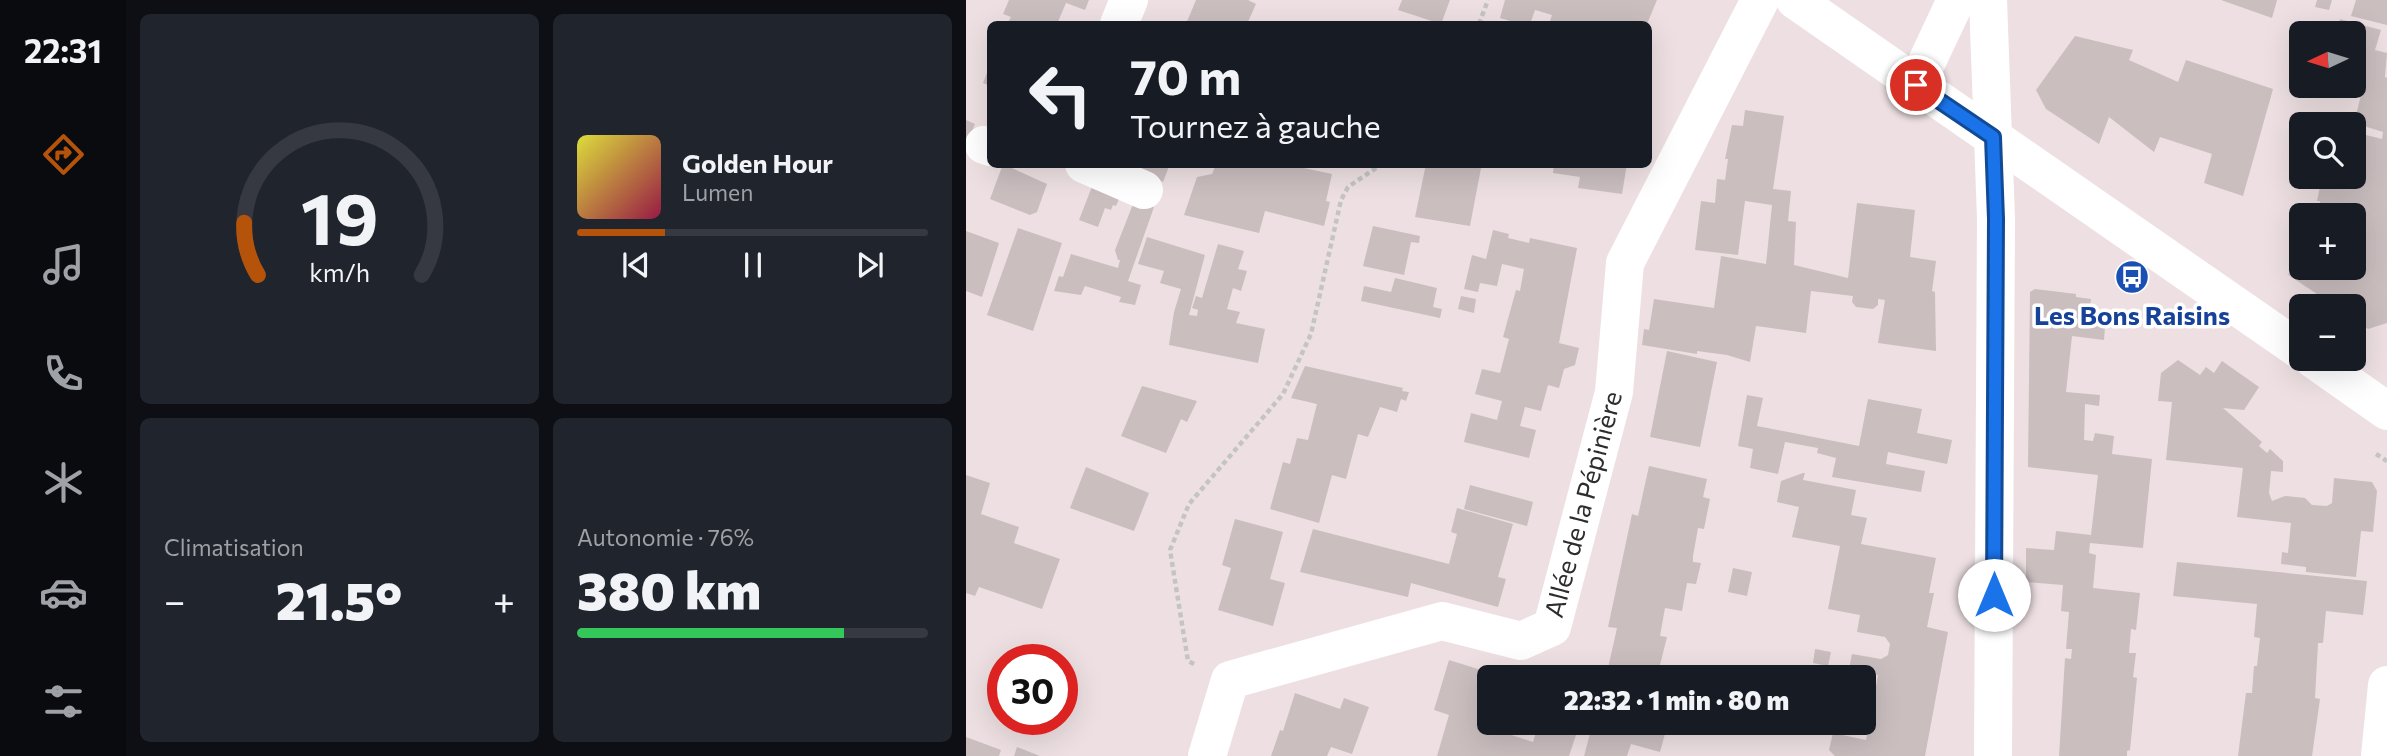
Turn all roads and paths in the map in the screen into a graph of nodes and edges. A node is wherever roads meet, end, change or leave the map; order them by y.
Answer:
1 (1129, 0) edge
2 (1488, 0) edge
3 (1760, 0) edge
4 (1795, 0) edge
5 (1956, 0) edge
6 (1988, 0) edge
7 (1120, 21) edge
8 (1480, 21) edge
9 (1916, 85) junction
10 (1993, 137) junction
11 (1093, 168) edge
12 (1376, 168) edge
13 (1144, 190) dead end
14 (2289, 343) edge
15 (2330, 371) edge
16 (2387, 411) edge
17 (1230, 680) junction
18 (2387, 685) edge
19 (1207, 756) edge
20 (1993, 756) edge
21 (2380, 756) edge

1 - 7 street
2 - 8 path
3 - 17 street, Allée de la Pépinière
4 - 9 street
5 - 9 street
6 - 10 street
9 - 10 street
10 - 14 street
10 - 20 street
11 - 13 street
12 - 17 path
15 - 16 street
17 - 19 street
18 - 21 street

